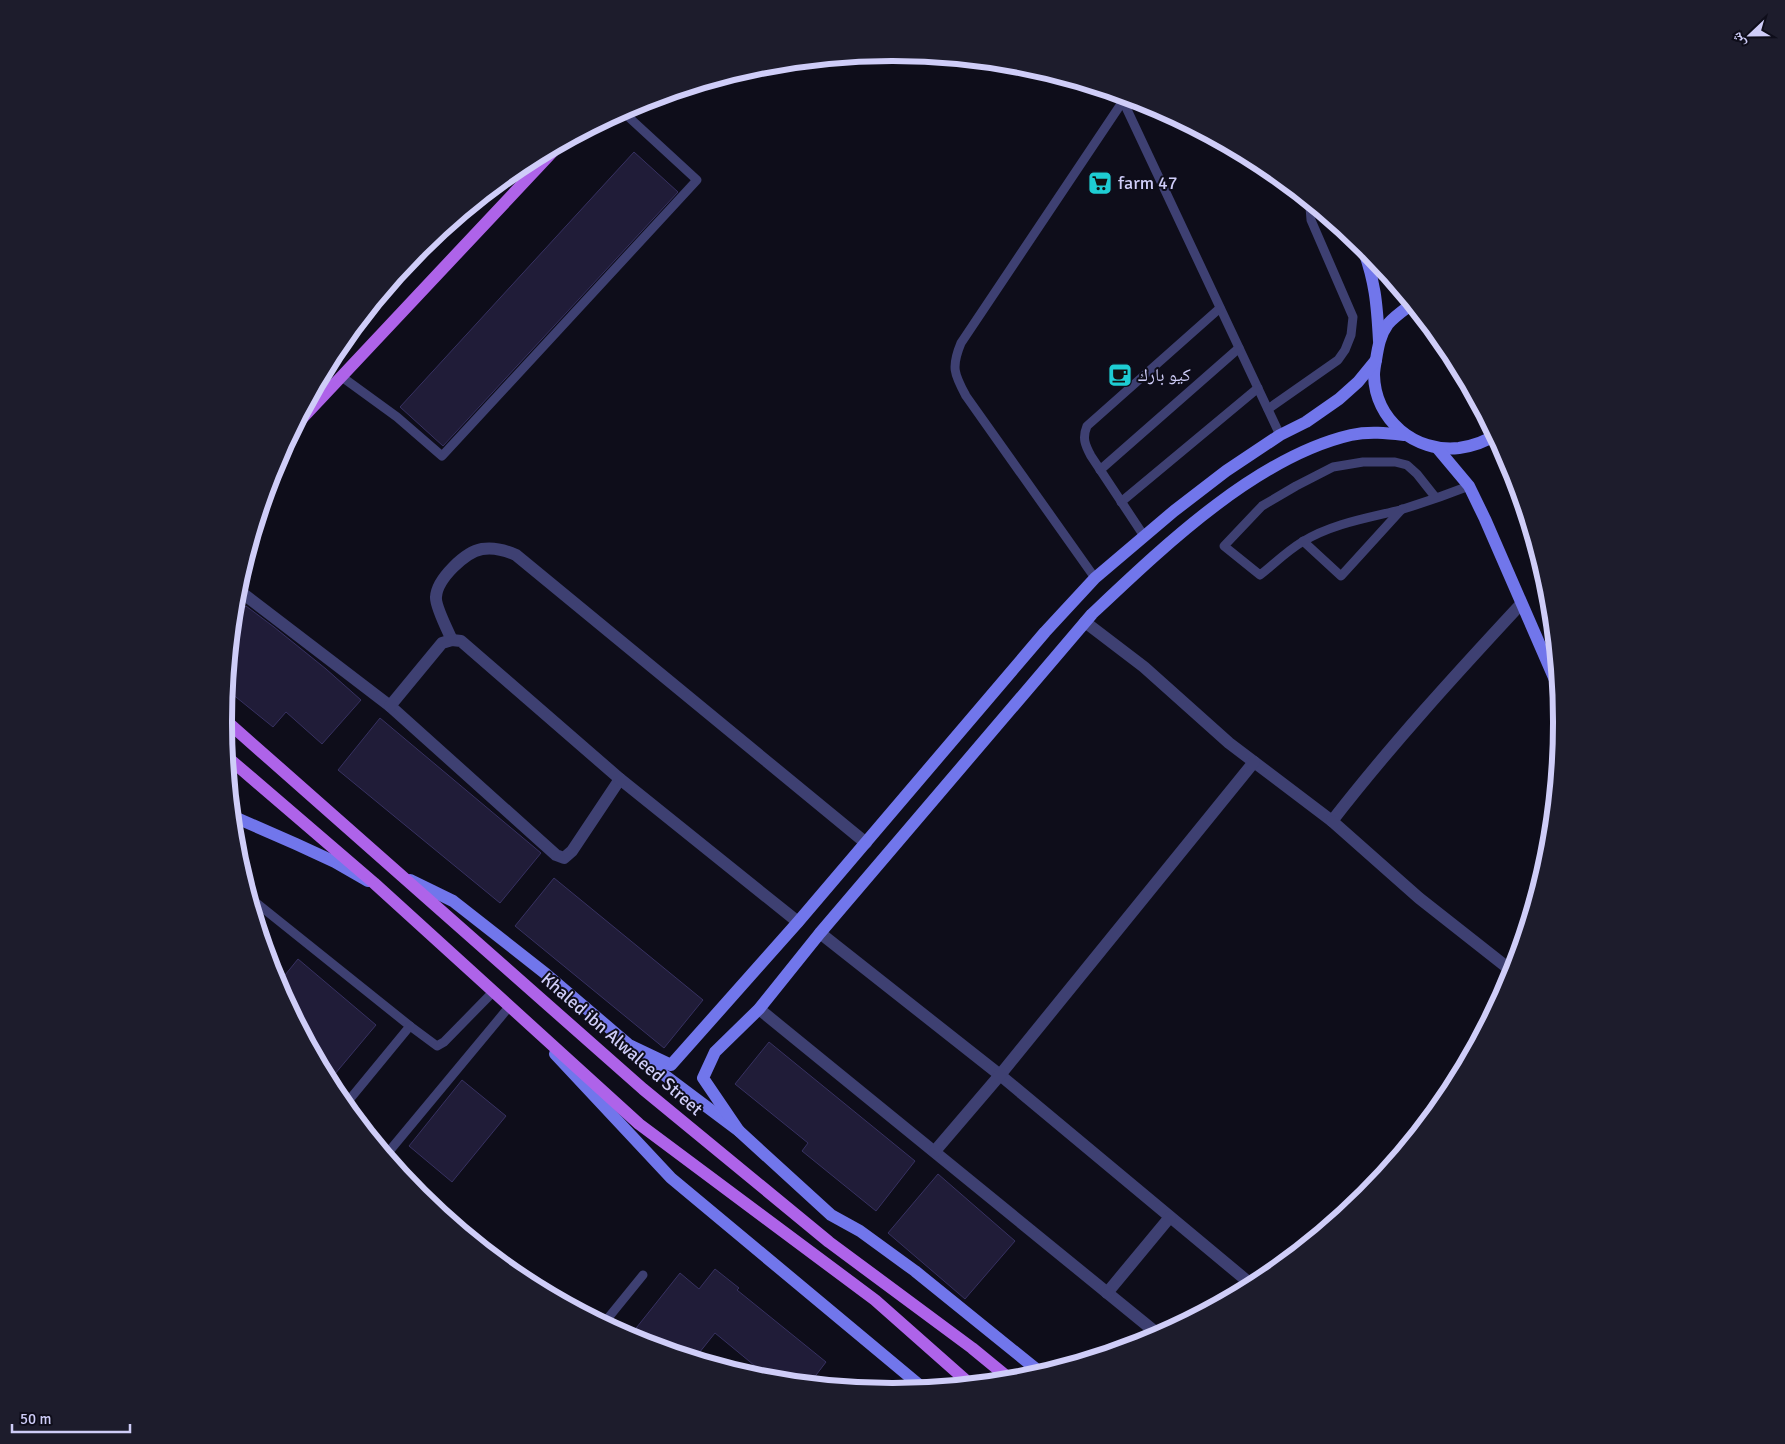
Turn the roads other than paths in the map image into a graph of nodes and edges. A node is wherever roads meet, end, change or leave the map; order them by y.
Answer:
1 (1122, 103) edge
2 (1127, 105) edge
3 (628, 117) edge
4 (544, 161) edge
5 (1310, 210) edge
6 (1369, 265) edge
7 (1220, 308) junction
8 (1407, 308) edge
9 (1379, 341) junction
10 (1239, 348) junction
11 (1376, 360) junction
12 (342, 376) junction
13 (1258, 388) junction
14 (311, 409) edge
15 (1268, 409) junction
16 (1280, 435) junction
17 (1404, 435) junction
18 (1489, 439) edge
19 (1438, 449) junction
20 (1100, 470) junction
21 (1468, 486) junction
22 (1436, 498) junction
23 (1121, 502) junction
24 (1402, 509) junction
25 (1144, 536) junction
26 (1303, 541) junction
27 (1096, 578) junction
28 (244, 594) edge
29 (1522, 604) junction
30 (1085, 622) junction
31 (452, 640) junction
32 (1551, 671) edge
33 (390, 706) junction
34 (232, 726) edge
35 (233, 762) edge
36 (1254, 762) junction
37 (620, 779) junction
38 (239, 819) edge
39 (1332, 821) junction
40 (866, 843) junction
41 (405, 878) junction
42 (374, 883) junction
43 (257, 904) edge
44 (798, 922) junction
45 (820, 933) junction
46 (1506, 967) edge
47 (493, 992) junction
48 (512, 1009) junction
49 (759, 1009) junction
50 (410, 1026) junction
51 (631, 1046) junction
52 (1000, 1075) junction
53 (350, 1099) edge
54 (739, 1131) junction
55 (390, 1151) edge
56 (935, 1151) junction
57 (1170, 1216) junction
58 (643, 1275) dead end
59 (1246, 1280) edge
60 (1107, 1293) junction
61 (608, 1318) edge
62 (1152, 1329) edge
63 (1034, 1367) edge
64 (1003, 1373) edge
65 (964, 1378) edge
66 (916, 1382) edge

1 - 27 lane
2 - 7 lane
3 - 12 lane
4 - 12 main road
5 - 15 lane
6 - 9 street
7 - 10 lane
7 - 20 lane
8 - 9 street
9 - 11 street
10 - 13 lane
10 - 20 lane
11 - 16 street
11 - 17 street
12 - 14 main road
13 - 15 lane
13 - 23 lane
15 - 16 lane
16 - 25 street
17 - 19 street
17 - 30 street
18 - 19 street
19 - 21 street
20 - 23 lane
21 - 22 lane
21 - 29 street
22 - 24 lane
22 - 26 lane
23 - 25 lane
24 - 26 lane
24 - 26 lane
25 - 27 street
27 - 40 street
28 - 33 street
29 - 32 street
29 - 39 street
30 - 36 street
30 - 45 street
31 - 33 street
31 - 37 street
31 - 40 street
33 - 37 street
34 - 41 main road, Khaled ibn Alwaleed Street
35 - 42 main road
36 - 39 street
36 - 52 street
37 - 44 street
38 - 42 street
39 - 46 street
40 - 44 street
41 - 51 street
41 - 64 main road, Khaled ibn Alwaleed Street
42 - 47 main road
43 - 50 lane
44 - 51 street
45 - 49 street
45 - 52 street
47 - 48 main road
47 - 50 lane
48 - 55 lane
48 - 65 main road
48 - 66 street
49 - 54 street
49 - 56 street
50 - 53 lane
51 - 54 street
52 - 56 street
52 - 57 street
54 - 63 street
56 - 60 street
57 - 59 street
57 - 60 street
58 - 61 lane
60 - 62 street

